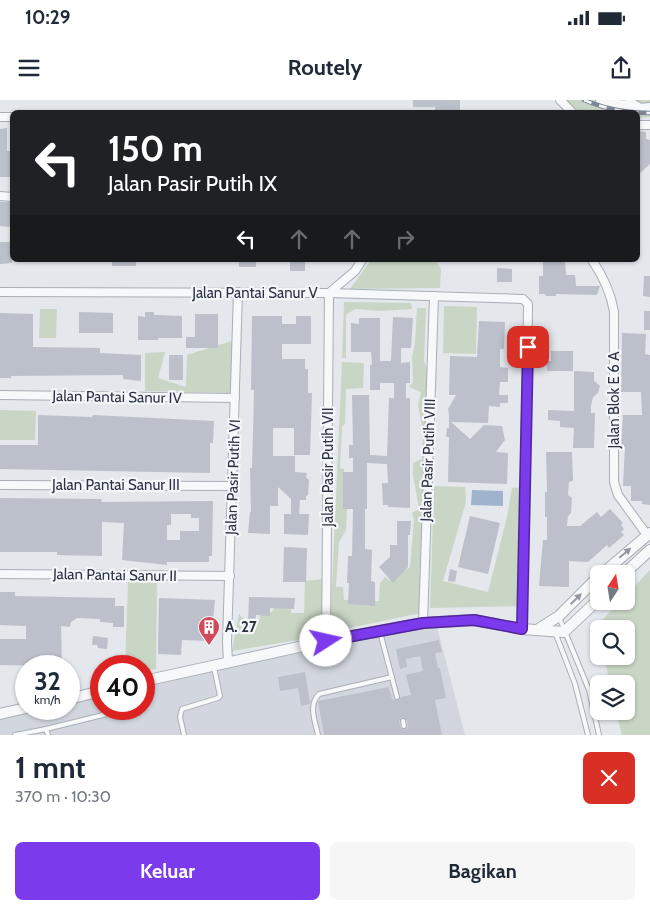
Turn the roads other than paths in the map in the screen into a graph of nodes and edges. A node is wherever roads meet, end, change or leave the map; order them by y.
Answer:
1 (560, 100) edge
2 (602, 100) edge
3 (631, 103) edge
4 (650, 108) edge
5 (570, 110) edge
6 (361, 262) edge
7 (593, 262) edge
8 (0, 292) edge
9 (238, 292) junction
10 (329, 294) junction
11 (434, 296) junction
12 (0, 395) edge
13 (235, 398) junction
14 (0, 484) edge
15 (232, 486) junction
16 (649, 534) edge
17 (650, 550) edge
18 (613, 565) edge
19 (634, 565) edge
20 (0, 574) edge
21 (230, 576) junction
22 (590, 585) edge
23 (590, 606) edge
24 (555, 618) junction
25 (423, 623) junction
26 (522, 629) junction
27 (537, 630) junction
28 (380, 632) junction
29 (559, 632) junction
30 (326, 641) junction
31 (228, 662) junction
32 (213, 665) junction
33 (392, 677) junction
34 (155, 678) edge
35 (397, 697) dead end
36 (15, 711) edge
37 (0, 714) edge
38 (90, 718) edge
39 (46, 728) junction
40 (14, 735) edge
41 (48, 735) edge
42 (184, 735) edge
43 (318, 735) edge
44 (588, 735) edge
45 (599, 735) edge

1 - 5 street
2 - 3 street
3 - 4 street
6 - 10 street
7 - 16 street, Jalan Blok E 6 A
8 - 9 street, Jalan Pantai Sanur V
9 - 10 street, Jalan Pantai Sanur V
9 - 13 street, Jalan Pasir Putih VI
10 - 11 street, Jalan Pantai Sanur V
10 - 30 street, Jalan Pasir Putih VII
11 - 25 street, Jalan Pasir Putih VIII
11 - 26 street, Jalan Pantai Sanur V
12 - 13 street, Jalan Pantai Sanur IV
13 - 15 street, Jalan Pasir Putih VI
14 - 15 street, Jalan Pantai Sanur III
15 - 21 street, Jalan Pasir Putih VI
18 -> 16 street
17 - 19 street
20 - 21 street, Jalan Pantai Sanur II
21 - 31 street, Jalan Pasir Putih VI
24 -> 22 street
23 - 29 street
24 - 27 street
24 - 29 lane
24 - 29 lane
25 - 26 street
25 - 28 street
26 - 27 street
27 - 29 street
28 - 30 street
28 - 33 lane
29 - 44 lane
29 - 45 lane
30 - 31 street
31 - 32 street
32 - 34 street
32 - 42 lane
33 - 35 lane
33 - 43 lane
36 - 37 street
38 - 39 lane
39 - 40 lane
39 - 41 lane

